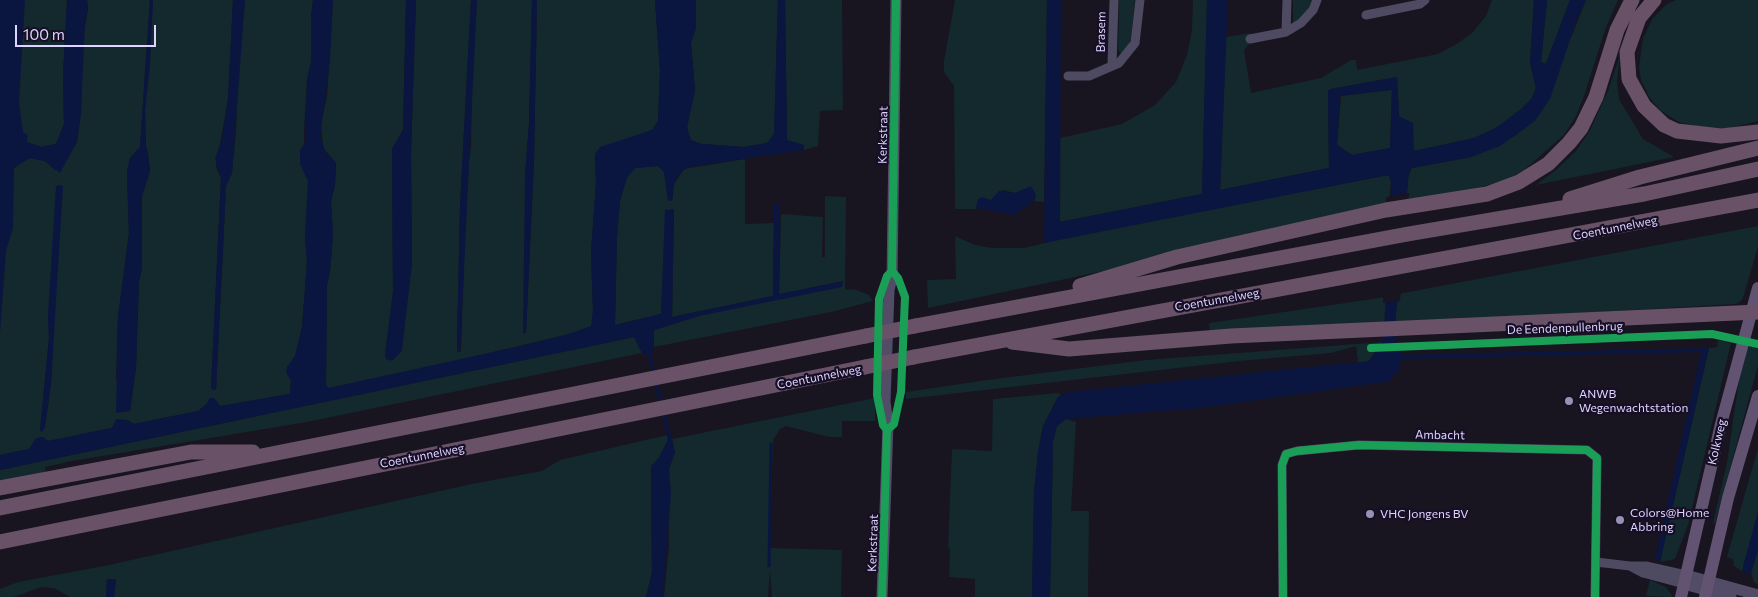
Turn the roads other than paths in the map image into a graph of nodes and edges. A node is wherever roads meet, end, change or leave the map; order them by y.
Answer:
1 (896, 0) edge
2 (1114, 0) edge
3 (1140, 0) edge
4 (1287, 0) edge
5 (1317, 0) edge
6 (1425, 0) edge
7 (1632, 0) edge
8 (1654, 0) edge
9 (1366, 15) dead end
10 (1286, 32) junction
11 (1250, 39) dead end
12 (1112, 65) junction
13 (1068, 76) dead end
14 (1758, 132) edge
15 (1758, 148) edge
16 (1756, 170) edge
17 (1751, 201) edge
18 (1519, 216) junction
19 (1758, 288) edge
20 (1010, 307) junction
21 (1754, 313) edge
22 (998, 341) junction
23 (1758, 396) edge
24 (284, 453) junction
25 (0, 488) edge
26 (0, 508) edge
27 (0, 542) edge
28 (1596, 562) junction
29 (1685, 579) junction
30 (1707, 589) edge
31 (1758, 595) edge
32 (882, 597) edge
33 (1283, 597) edge
34 (1595, 597) edge
35 (1681, 597) edge
36 (1731, 597) edge

1 - 32 street, Kerkstraat
2 - 12 street, Brasem
3 - 12 street, Brasem
4 - 10 street
5 - 10 street
6 - 9 street
7 - 20 highway
8 - 14 highway
10 - 11 street
12 - 13 street, Brasem
15 - 18 highway
16 - 18 highway
17 - 22 highway, Coentunnelweg
18 - 20 highway
19 - 21 main road, Kolkweg
20 - 24 highway, bridge
21 - 22 highway
21 - 29 main road, Kolkweg
22 - 27 highway, Coentunnelweg, bridge
23 - 30 main road, Kolkweg
24 - 25 highway
24 - 26 highway
28 - 29 street
28 - 33 street, Ambacht
28 - 34 street, Ambacht
29 - 30 street
29 - 35 main road, Kolkweg
30 - 31 street
30 - 36 street

